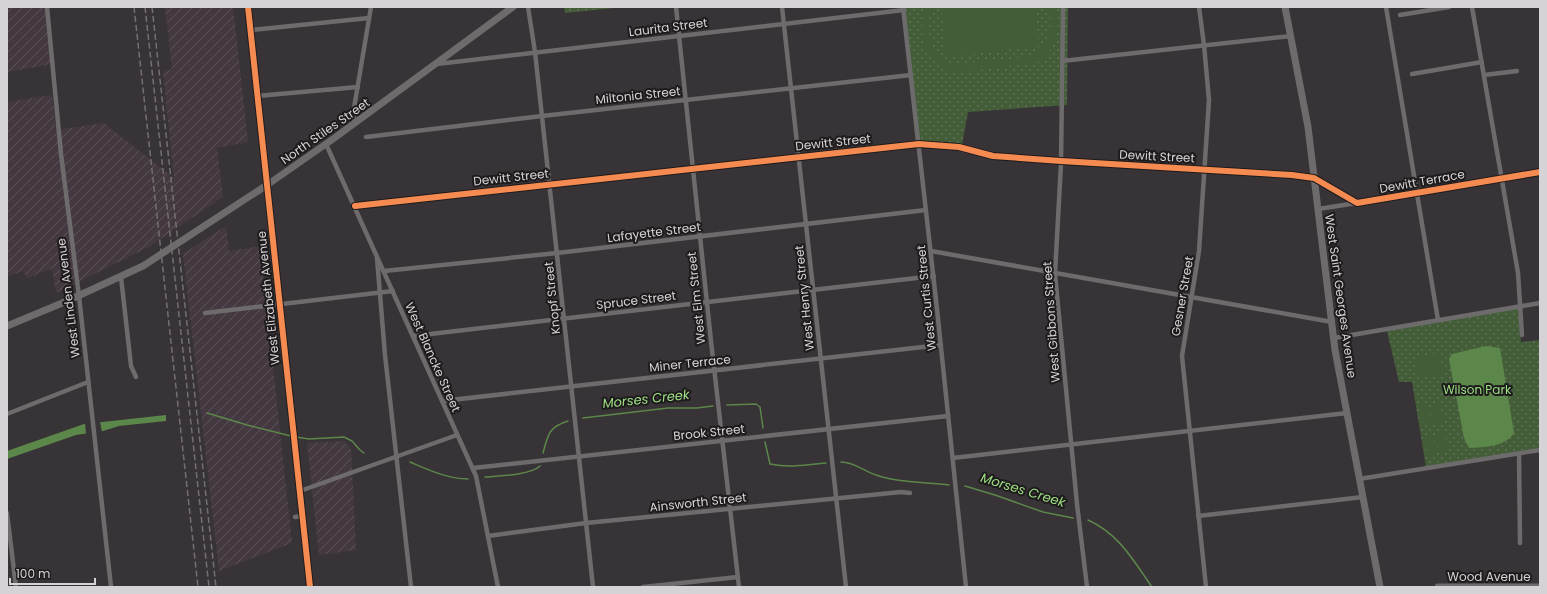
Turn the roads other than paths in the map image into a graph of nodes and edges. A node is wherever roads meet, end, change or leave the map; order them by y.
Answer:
1 (47, 7) edge
2 (248, 7) edge
3 (371, 7) edge
4 (513, 7) edge
5 (528, 7) edge
6 (676, 7) edge
7 (782, 7) edge
8 (1063, 7) edge
9 (1199, 7) edge
10 (1285, 7) edge
11 (1386, 7) edge
12 (1449, 7) edge
13 (1472, 7) edge
14 (903, 9) edge
15 (1400, 15) dead end
16 (369, 18) junction
17 (784, 24) junction
18 (251, 30) junction
19 (679, 36) junction
20 (1291, 36) junction
21 (1204, 45) junction
22 (535, 52) junction
23 (1062, 61) junction
24 (1482, 62) junction
25 (436, 64) junction
26 (1517, 71) dead end
27 (1412, 74) dead end
28 (911, 75) junction
29 (1484, 75) junction
30 (358, 87) junction
31 (791, 88) junction
32 (258, 96) junction
33 (686, 100) junction
34 (542, 116) junction
35 (355, 123) junction
36 (366, 137) dead end
37 (326, 144) junction
38 (919, 144) junction
39 (798, 157) junction
40 (1061, 162) junction
41 (693, 168) junction
42 (1204, 170) junction
43 (1540, 172) edge
44 (1314, 178) junction
45 (1501, 178) junction
46 (549, 184) junction
47 (266, 185) junction
48 (1416, 193) junction
49 (1356, 203) junction
50 (355, 206) junction
51 (1318, 209) junction
52 (926, 210) junction
53 (806, 224) junction
54 (700, 236) junction
55 (931, 251) junction
56 (557, 253) junction
57 (377, 255) junction
58 (384, 271) junction
59 (1055, 274) junction
60 (934, 276) junction
61 (121, 277) junction
62 (813, 290) junction
63 (393, 291) junction
64 (379, 293) junction
65 (79, 296) junction
66 (1192, 298) junction
67 (707, 302) junction
68 (1540, 303) edge
69 (280, 305) junction
70 (1520, 307) junction
71 (205, 313) dead end
72 (564, 318) junction
73 (1438, 320) junction
74 (1332, 322) junction
75 (7, 326) edge
76 (1522, 335) dead end
77 (413, 336) junction
78 (1334, 338) junction
79 (941, 345) junction
80 (821, 358) junction
81 (714, 370) junction
82 (136, 377) dead end
83 (88, 382) junction
84 (571, 387) junction
85 (442, 401) junction
86 (1347, 413) junction
87 (7, 414) edge
88 (948, 416) junction
89 (828, 429) junction
90 (1188, 431) junction
91 (457, 435) junction
92 (722, 441) junction
93 (1071, 444) junction
94 (1540, 450) edge
95 (1518, 454) junction
96 (579, 456) junction
97 (396, 457) junction
98 (952, 458) junction
99 (473, 468) junction
100 (1359, 479) junction
101 (300, 491) junction
102 (910, 493) dead end
103 (1363, 497) junction
104 (836, 499) junction
105 (730, 509) junction
106 (7, 513) edge
107 (302, 516) junction
108 (1198, 516) junction
109 (295, 517) dead end
110 (586, 523) junction
111 (488, 536) junction
112 (1520, 543) dead end
113 (738, 577) junction
114 (16, 587) edge
115 (111, 587) edge
116 (310, 587) edge
117 (410, 587) edge
118 (498, 587) edge
119 (594, 587) edge
120 (643, 587) edge
121 (739, 587) edge
122 (846, 587) edge
123 (966, 587) edge
124 (1087, 587) edge
125 (1206, 587) edge
126 (1380, 587) edge
127 (1438, 587) edge
128 (1458, 587) edge
129 (1523, 587) edge
130 (1540, 587) edge

1 - 65 street, West Linden Avenue
2 - 18 main road, West Elizabeth Avenue
3 - 16 street
4 - 25 main road, North Stiles Street
5 - 22 street, Knopf Street
6 - 19 street, West Elm Street
7 - 17 street, West Henry Street
8 - 23 street, West Gibbons Street
9 - 21 street, Gesner Street
10 - 20 main road, West Saint Georges Avenue
11 - 48 street
12 - 15 street
13 - 24 street
14 - 17 street, Laurita Street
14 - 28 street, West Curtis Street
16 - 18 street
16 - 30 street
17 - 19 street, Laurita Street
17 - 31 street, West Henry Street
18 - 32 main road, West Elizabeth Avenue
19 - 22 street, Laurita Street
19 - 33 street, West Elm Street
20 - 21 street
20 - 44 main road, West Saint Georges Avenue
21 - 23 street
21 - 42 street, Gesner Street
22 - 25 street, Laurita Street
22 - 34 street, Knopf Street
23 - 40 street, West Gibbons Street
24 - 27 street
24 - 29 street
25 - 35 main road, North Stiles Street
26 - 29 street
28 - 31 street, Miltonia Street
28 - 38 street, West Curtis Street
29 - 45 street
30 - 32 street
30 - 35 street
31 - 33 street, Miltonia Street
31 - 39 street, West Henry Street
32 - 47 main road, West Elizabeth Avenue
33 - 34 street, Miltonia Street
33 - 41 street, West Elm Street
34 - 36 street, Miltonia Street
34 - 46 street, Knopf Street
35 - 37 main road, North Stiles Street
37 - 47 main road, North Stiles Street
37 - 50 street, West Blancke Street
38 - 39 street, Dewitt Street
38 - 40 street, Dewitt Street
38 - 52 street, West Curtis Street
39 - 41 street, Dewitt Street
39 - 53 street, West Henry Street
40 - 42 street, Dewitt Street
40 - 59 street, West Gibbons Street
41 - 46 street, Dewitt Street
41 - 54 street, West Elm Street
42 - 44 street, Dewitt Street
42 - 66 street, Gesner Street
43 - 45 street, Dewitt Terrace
44 - 49 street
44 - 51 main road, West Saint Georges Avenue
45 - 48 street, Dewitt Terrace
45 - 70 street
46 - 50 street, Dewitt Street
46 - 56 street, Knopf Street
47 - 61 main road, North Stiles Street
47 - 69 main road, West Elizabeth Avenue
48 - 49 street, Dewitt Terrace
48 - 73 street
49 - 51 street, Dewitt Terrace
50 - 57 street, West Blancke Street
51 - 74 main road, West Saint Georges Avenue
52 - 53 street, Lafayette Street
52 - 55 street, West Curtis Street
53 - 54 street, Lafayette Street
53 - 62 street, West Henry Street
54 - 56 street, Lafayette Street
54 - 67 street, West Elm Street
55 - 59 street
55 - 60 street, West Curtis Street
56 - 58 street, Lafayette Street
56 - 72 street, Knopf Street
57 - 58 street, West Blancke Street
57 - 64 street
58 - 63 street, West Blancke Street
59 - 66 street
59 - 93 street, West Gibbons Street
60 - 62 street, Spruce Street
60 - 79 street, West Curtis Street
61 - 65 main road, North Stiles Street
61 - 82 street
62 - 67 street, Spruce Street
62 - 80 street, West Henry Street
63 - 64 street
63 - 77 street, West Blancke Street
64 - 69 street
64 - 97 street
65 - 75 main road, North Stiles Street
65 - 83 street, West Linden Avenue
66 - 74 street
66 - 90 street, Gesner Street
67 - 72 street, Spruce Street
67 - 81 street, West Elm Street
68 - 70 street
69 - 71 street
69 - 101 main road, West Elizabeth Avenue
70 - 73 street
70 - 76 street
72 - 77 street, Spruce Street
72 - 84 street, Knopf Street
73 - 78 street
74 - 78 main road, West Saint Georges Avenue
77 - 85 street, West Blancke Street
78 - 86 main road, West Saint Georges Avenue
79 - 80 street, Miner Terrace
79 - 88 street, West Curtis Street
80 - 81 street, Miner Terrace
80 - 89 street, West Henry Street
81 - 84 street, Miner Terrace
81 - 92 street, West Elm Street
83 - 87 street
83 - 115 street, West Linden Avenue
84 - 85 street, Miner Terrace
84 - 96 street, Knopf Street
85 - 91 street, West Blancke Street
86 - 90 street
86 - 100 main road, West Saint Georges Avenue
88 - 89 street, Brook Street
88 - 98 street, West Curtis Street
89 - 92 street, Brook Street
89 - 104 street, West Henry Street
90 - 93 street
90 - 108 street, Gesner Street
91 - 97 street
91 - 99 street, West Blancke Street
92 - 96 street, Brook Street
92 - 105 street, West Elm Street
93 - 98 street
93 - 124 street, West Gibbons Street
94 - 95 street
95 - 100 street
95 - 112 street
96 - 99 street, Brook Street
96 - 110 street, Knopf Street
97 - 101 street
97 - 117 street
98 - 123 street, West Curtis Street
99 - 111 street, West Blancke Street
100 - 103 main road, West Saint Georges Avenue
101 - 107 main road, West Elizabeth Avenue
102 - 104 street, Ainsworth Street
103 - 108 street
103 - 126 main road, West Saint Georges Avenue
104 - 105 street, Ainsworth Street
104 - 122 street, West Henry Street
105 - 110 street, Ainsworth Street
105 - 113 street, West Elm Street
106 - 114 street
107 - 109 street
107 - 116 main road, West Elizabeth Avenue
108 - 125 street, Gesner Street
110 - 111 street, Ainsworth Street
110 - 119 street, Knopf Street
111 - 118 street, West Blancke Street
113 - 120 street
113 - 121 street, West Elm Street
127 - 128 main road, Wood Avenue
128 - 129 main road, Wood Avenue
129 - 130 main road, Wood Avenue

